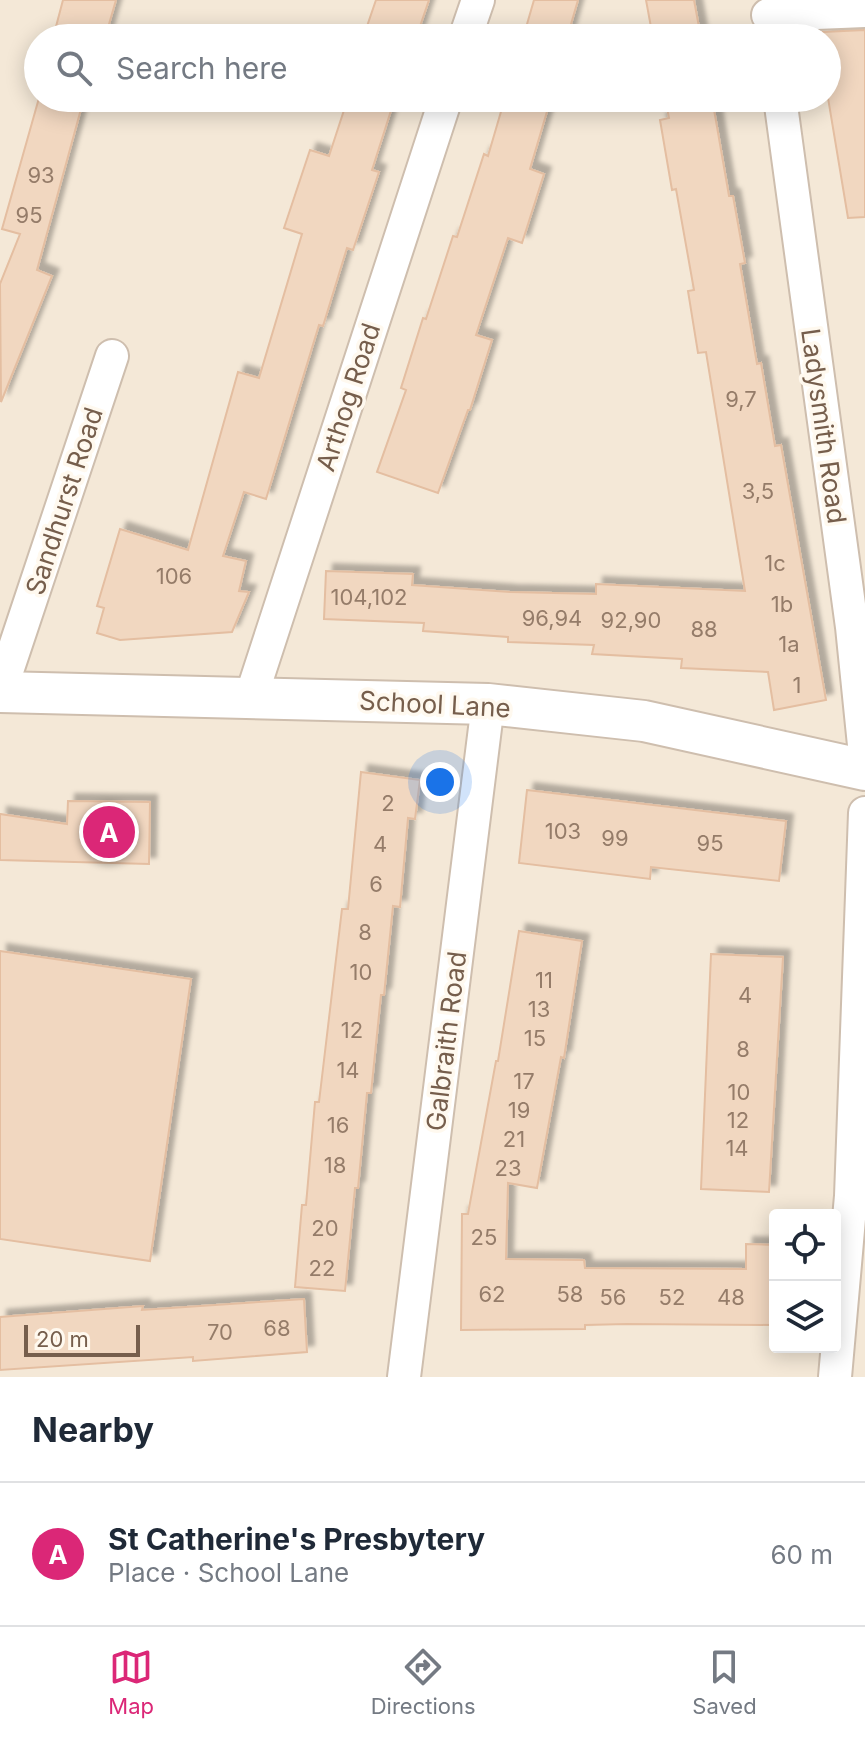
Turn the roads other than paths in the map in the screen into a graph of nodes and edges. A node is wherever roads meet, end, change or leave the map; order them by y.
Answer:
1 (478, 0) edge
2 (865, 11) edge
3 (769, 18) edge
4 (470, 24) edge
5 (441, 112) edge
6 (782, 112) edge
7 (112, 356) dead end
8 (0, 692) edge
9 (251, 697) junction
10 (488, 704) junction
11 (865, 755) edge
12 (865, 770) edge
13 (865, 813) edge
14 (404, 1377) edge
15 (835, 1377) edge

1 - 4 street
2 - 3 street
5 - 9 street, Arthog Road
6 - 11 street, Ladysmith Road
7 - 8 street, Sandhurst Road
8 - 9 street, School Lane
9 - 10 street, School Lane
10 - 12 street, School Lane
10 - 14 street, Galbraith Road
13 - 15 street

